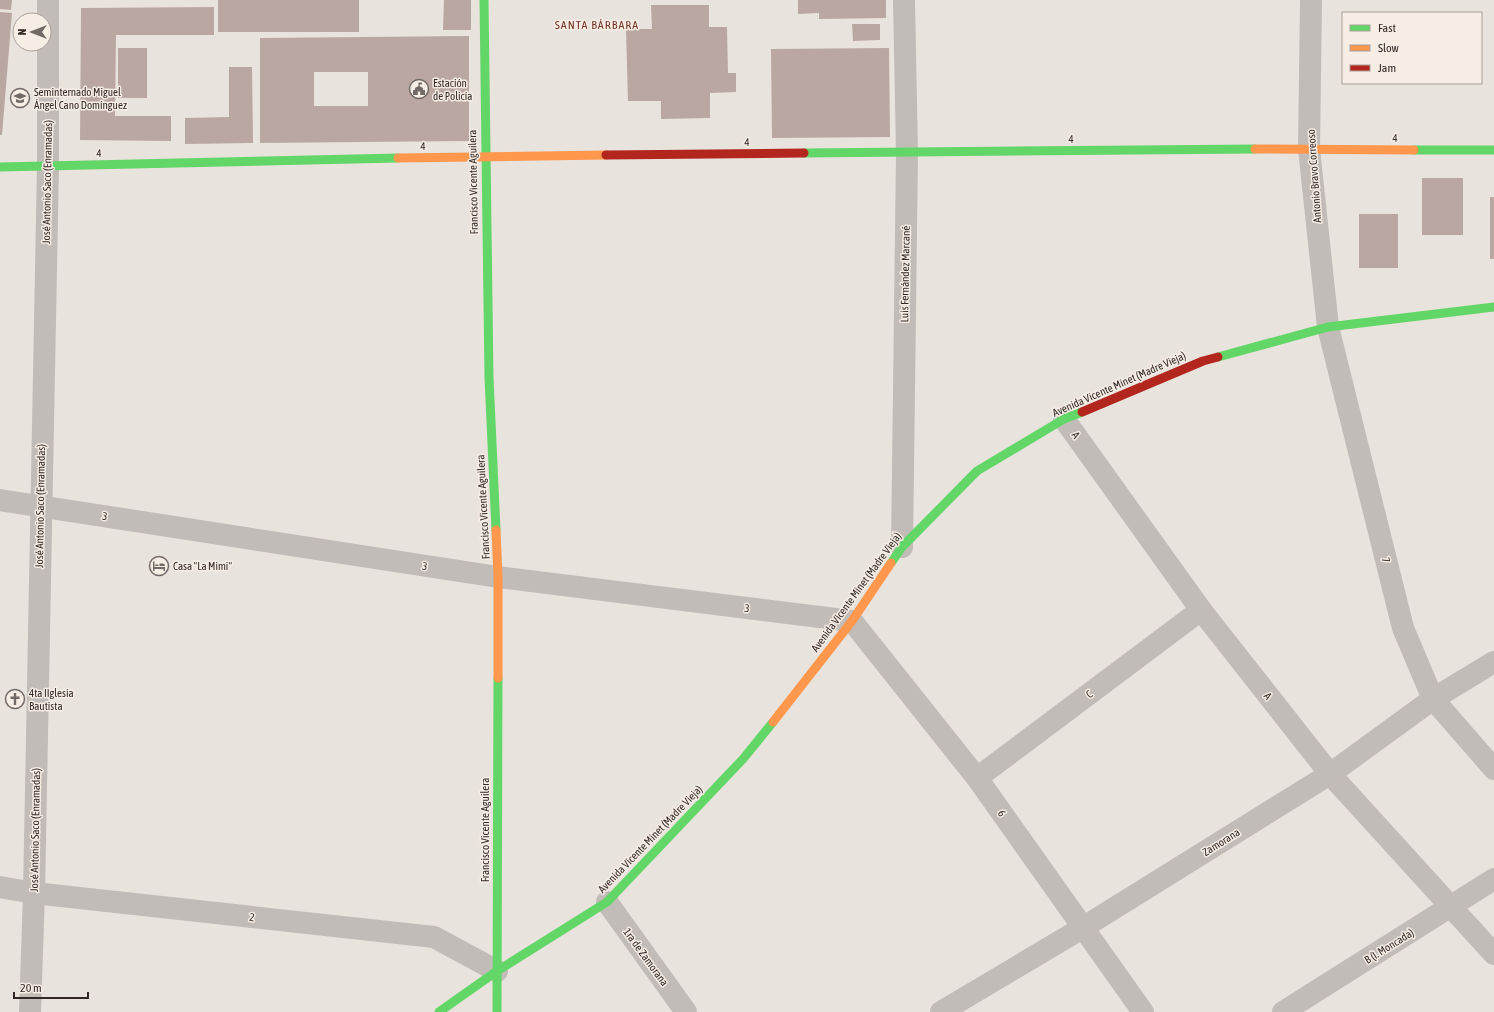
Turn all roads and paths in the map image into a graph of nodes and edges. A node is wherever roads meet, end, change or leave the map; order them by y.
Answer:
1 (48, 0) edge
2 (484, 0) edge
3 (904, 0) edge
4 (1311, 0) edge
5 (1309, 150) junction
6 (1494, 150) edge
7 (906, 152) junction
8 (485, 156) junction
9 (48, 166) junction
10 (0, 167) edge
11 (1494, 307) edge
12 (1328, 328) junction
13 (1064, 419) junction
14 (0, 500) edge
15 (40, 506) junction
16 (902, 547) junction
17 (498, 577) junction
18 (1201, 610) junction
19 (852, 621) junction
20 (1494, 662) edge
21 (1433, 698) junction
22 (1494, 769) edge
23 (1330, 774) junction
24 (978, 778) junction
25 (1494, 880) edge
26 (0, 887) edge
27 (34, 893) junction
28 (607, 902) junction
29 (1451, 908) junction
30 (1084, 927) junction
31 (1494, 954) edge
32 (497, 971) junction
33 (30, 1012) edge
34 (439, 1012) edge
35 (497, 1012) edge
36 (686, 1012) edge
37 (941, 1012) edge
38 (1143, 1012) edge
39 (1283, 1012) edge

1 - 9 street, José Antonio Saco (Enramadas)
2 - 8 main road, Francisco Vicente Aguilera
3 - 7 street, Luis Fernández Marcané
4 - 5 street, Antonio Bravo Correoso
5 - 6 main road, 4
5 - 7 main road, 4
5 - 12 street, Antonio Bravo Correoso
7 - 8 main road, 4
7 - 16 street, Luis Fernández Marcané
8 - 9 main road, 4
8 - 17 main road, Francisco Vicente Aguilera
9 - 10 main road, 4
9 - 15 street, José Antonio Saco (Enramadas)
11 - 12 main road, Avenida Vicente Minet (Madre Vieja)
12 - 13 main road, Avenida Vicente Minet (Madre Vieja)
12 - 21 street, 7
13 - 16 main road, Avenida Vicente Minet (Madre Vieja)
13 - 18 street, A
14 - 15 street, 3
15 - 17 street, 3
15 - 27 street, José Antonio Saco (Enramadas)
16 - 19 main road, Avenida Vicente Minet (Madre Vieja)
17 - 19 street, 3
17 - 32 main road, Francisco Vicente Aguilera
18 - 23 street, A
18 - 24 street, C
19 - 24 street, 6
19 - 28 main road, Avenida Vicente Minet (Madre Vieja)
20 - 21 street, Zamorana
21 - 22 street, 7
21 - 23 street, Zamorana
23 - 29 street, A
23 - 30 street, Zamorana
24 - 30 street, 6
25 - 29 street, B (I. Moncada)
26 - 27 street, 2
27 - 32 street, 2
27 - 33 street, José Antonio Saco (Enramadas)
28 - 32 main road, Avenida Vicente Minet (Madre Vieja)
28 - 36 street, 1ra de Zamorana
29 - 31 street, A
29 - 39 street, B (I. Moncada)
30 - 37 street, Zamorana
30 - 38 street, 6
32 - 34 main road, Avenida Vicente Minet (Madre Vieja)
32 - 35 main road, Francisco Vicente Aguilera

